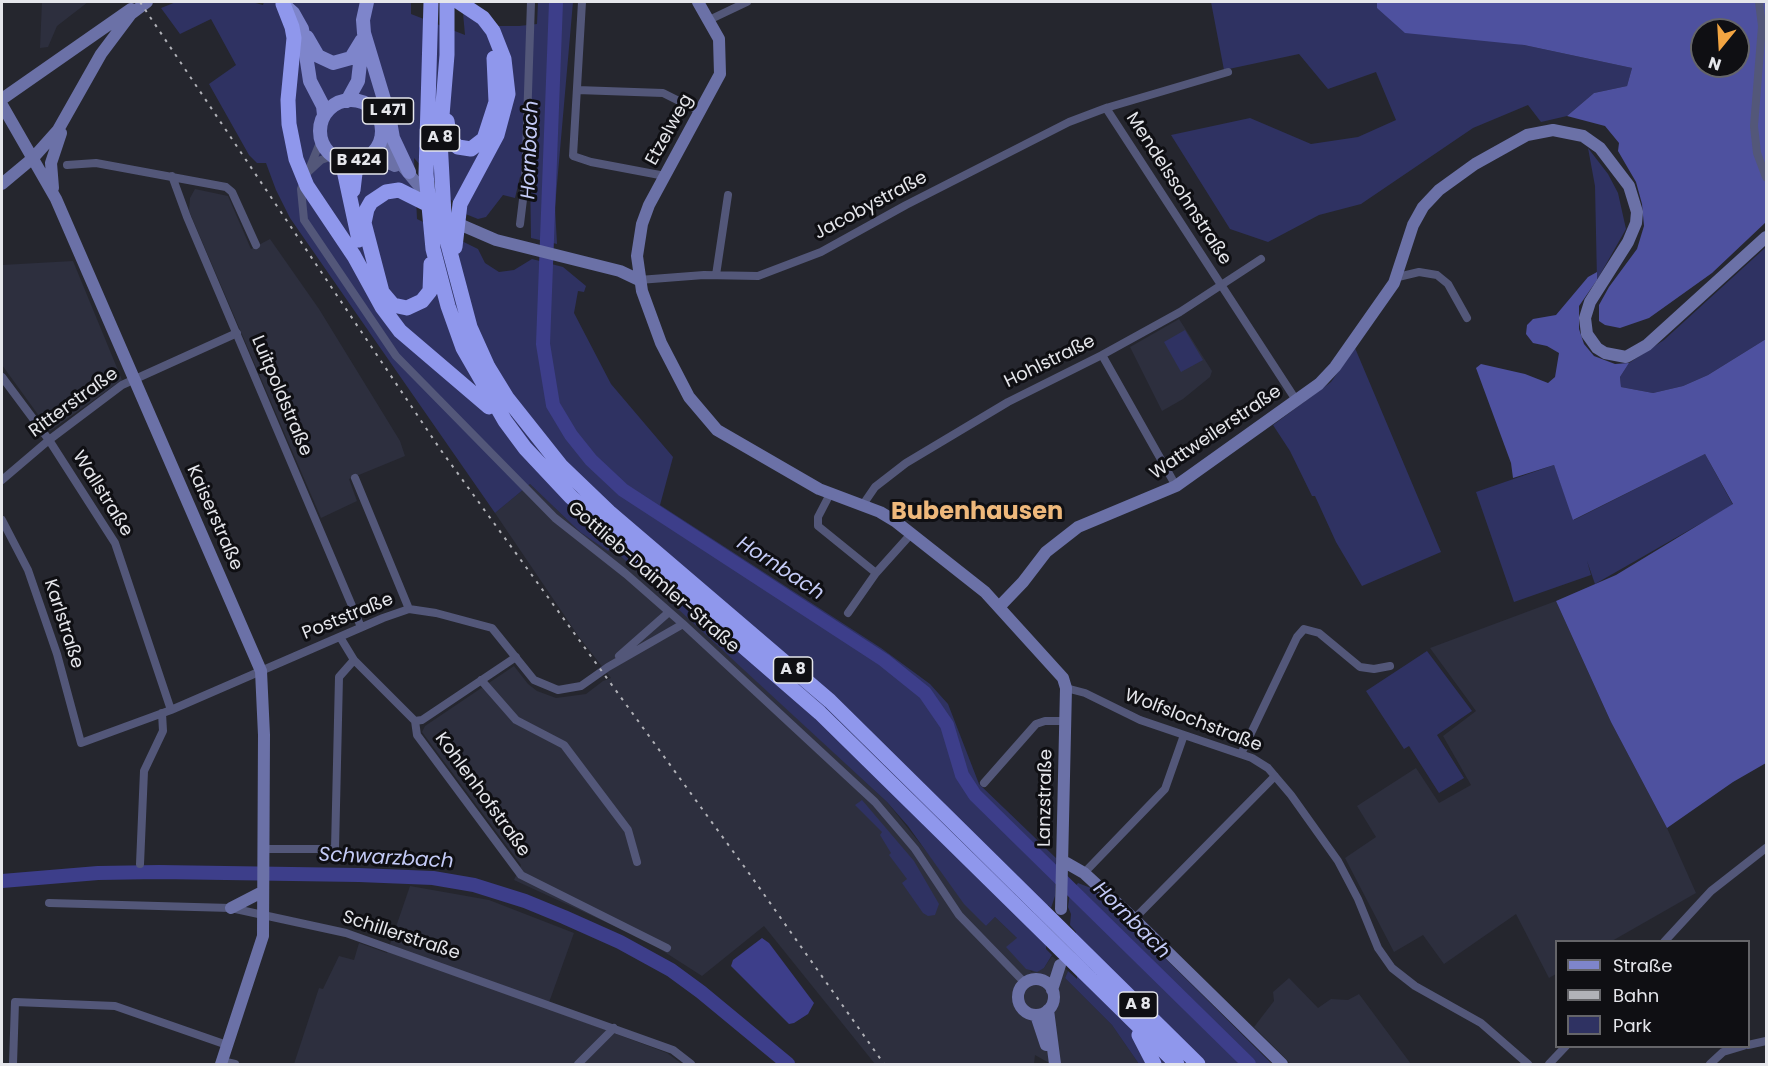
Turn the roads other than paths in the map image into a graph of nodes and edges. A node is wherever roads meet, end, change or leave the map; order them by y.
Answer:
1 (431, 2) edge
2 (447, 2) edge
3 (459, 2) edge
4 (531, 2) edge
5 (582, 2) edge
6 (698, 2) edge
7 (747, 2) edge
8 (1759, 2) edge
9 (145, 3) edge
10 (281, 3) edge
11 (366, 3) edge
12 (130, 12) junction
13 (709, 20) junction
14 (302, 29) junction
15 (365, 40) junction
16 (1228, 72) dead end
17 (309, 73) junction
18 (444, 85) junction
19 (577, 90) junction
20 (2, 99) edge
21 (344, 102) junction
22 (2, 105) edge
23 (369, 107) junction
24 (1106, 108) junction
25 (70, 109) junction
26 (700, 112) junction
27 (324, 115) junction
28 (380, 139) junction
29 (321, 140) junction
30 (33, 158) junction
31 (337, 158) junction
32 (366, 158) junction
33 (67, 165) dead end
34 (409, 172) junction
35 (172, 176) junction
36 (305, 176) junction
37 (665, 176) junction
38 (1767, 177) edge
39 (423, 181) junction
40 (2, 184) edge
41 (728, 195) dead end
42 (56, 199) junction
43 (437, 209) junction
44 (520, 224) dead end
45 (450, 236) junction
46 (1767, 237) edge
47 (256, 245) dead end
48 (433, 249) junction
49 (1261, 259) dead end
50 (373, 262) junction
51 (716, 275) junction
52 (1398, 277) junction
53 (639, 280) junction
54 (1222, 287) junction
55 (374, 294) junction
56 (1467, 318) dead end
57 (237, 333) junction
58 (1102, 355) junction
59 (2, 377) edge
60 (134, 380) junction
61 (1296, 400) junction
62 (505, 421) junction
63 (49, 440) junction
64 (2, 478) edge
65 (355, 478) dead end
66 (1176, 486) junction
67 (827, 499) junction
68 (862, 506) junction
69 (2, 520) edge
70 (911, 534) junction
71 (876, 573) junction
72 (999, 607) junction
73 (409, 609) junction
74 (669, 612) junction
75 (848, 614) dead end
76 (683, 624) junction
77 (362, 627) junction
78 (340, 637) junction
79 (516, 657) junction
80 (354, 660) junction
81 (1390, 666) dead end
82 (608, 667) junction
83 (261, 671) junction
84 (481, 680) junction
85 (1066, 688) junction
86 (167, 712) junction
87 (415, 721) junction
88 (1065, 721) junction
89 (1184, 735) junction
90 (81, 743) joint
91 (1240, 753) junction
92 (1275, 776) junction
93 (984, 783) dead end
94 (1767, 848) edge
95 (262, 849) junction
96 (637, 862) dead end
97 (1063, 862) junction
98 (140, 864) dead end
99 (1084, 873) junction
100 (262, 891) junction
101 (49, 903) dead end
102 (231, 908) junction
103 (1057, 909) junction
104 (263, 914) junction
105 (1134, 919) junction
106 (1666, 940) edge
107 (667, 948) dead end
108 (1038, 979) junction
109 (1025, 982) junction
110 (1052, 990) junction
111 (1042, 1012) junction
112 (1133, 1021) junction
113 (614, 1028) junction
114 (1767, 1041) edge
115 (227, 1045) junction
116 (1750, 1045) edge
117 (1565, 1048) edge
118 (1721, 1049) edge
119 (221, 1063) edge
120 (13, 1065) edge
121 (235, 1065) edge
122 (578, 1065) edge
123 (691, 1065) edge
124 (1048, 1065) edge
125 (1055, 1065) edge
126 (1154, 1065) edge
127 (1177, 1065) edge
128 (1198, 1065) edge
129 (1282, 1065) edge
130 (1528, 1065) edge
131 (1549, 1065) edge
132 (1710, 1065) edge

1 - 18 highway
1 - 39 highway, A 8
2 - 18 highway, A 8
3 - 45 highway
4 - 44 street
5 - 19 street
6 - 13 street, Etzelweg
7 - 13 street
8 - 38 street
9 - 12 street
10 - 14 main road, B 424
10 - 55 highway
11 - 15 main road, B 424
12 - 20 street
12 - 25 street
13 - 26 street, Etzelweg
14 - 15 main road, B 424
14 - 17 main road, B 424
15 - 21 main road, B 424
15 - 23 main road, B 424
15 - 34 main road, L 471
16 - 24 street, Jacobystraße
17 - 21 main road
17 - 27 main road, B 424
18 - 45 highway, A 8
19 - 26 street
19 - 37 street
21 - 23 main road
21 - 27 main road, B 424
22 - 30 street, Kaiserstraße
23 - 28 main road, B 424
24 - 51 street, Jacobystraße
24 - 54 street, Mendelssohnstraße
25 - 30 street
25 - 42 street
26 - 37 street, Etzelweg
27 - 29 main road, B 424
28 - 32 main road, B 424
28 - 34 street
29 - 31 main road, B 424
29 - 36 street, Gottlieb-Daimler-Straße
30 - 40 street
30 - 42 street, Kaiserstraße
31 - 32 main road, B 424
31 - 36 street
31 - 55 highway
32 - 39 street
32 - 50 highway
33 - 35 street
34 - 39 street
35 - 47 street
35 - 57 street, Luitpoldstraße
36 - 74 street, Gottlieb-Daimler-Straße
37 - 53 street, Etzelweg
39 - 43 street
39 - 48 highway, A 8
41 - 51 street
42 - 60 street, Kaiserstraße
43 - 50 highway
43 - 53 street
45 - 103 highway, A 8
46 - 52 street, Wattweilerstraße
48 - 50 highway
48 - 62 highway, A 8
49 - 54 street, Hohlstraße
51 - 53 street, Jacobystraße
52 - 56 street
52 - 61 street, Wattweilerstraße
53 - 67 street, Etzelweg
54 - 58 street, Hohlstraße
54 - 61 street, Mendelssohnstraße
55 - 62 highway
57 - 60 street, Ritterstraße
57 - 77 street, Luitpoldstraße
58 - 66 street
58 - 68 street, Hohlstraße
59 - 63 street, Wallstraße
60 - 63 street, Ritterstraße
60 - 83 street, Kaiserstraße
61 - 66 street, Wattweilerstraße
62 - 112 highway, A 8
63 - 64 street, Ritterstraße
63 - 86 street, Wallstraße
65 - 73 street
66 - 72 street, Wattweilerstraße
67 - 68 street, Etzelweg
67 - 71 street
68 - 70 street, Etzelweg
69 - 90 street, Karlstraße
70 - 71 street
70 - 72 street, Etzelweg
71 - 75 street
72 - 85 street, Etzelweg
73 - 77 street, Poststraße
73 - 79 street, Poststraße
74 - 76 street, Gottlieb-Daimler-Straße
74 - 82 street, Poststraße
76 - 82 street, Poststraße
76 - 109 street, Gottlieb-Daimler-Straße
77 - 78 street, Poststraße
78 - 80 street, Kohlenhofstraße
78 - 83 street, Poststraße
79 - 82 street, Poststraße
79 - 84 street
80 - 87 street, Kohlenhofstraße
80 - 95 street
81 - 91 street
83 - 86 street, Poststraße
83 - 95 street, Kaiserstraße
84 - 87 street
84 - 96 street
85 - 88 street, Lanzstraße
85 - 89 street, Wolfslochstraße
86 - 90 street, Poststraße
86 - 98 street, Wallstraße
87 - 107 street, Kohlenhofstraße
88 - 93 street
88 - 97 street, Lanzstraße
89 - 91 street, Wolfslochstraße
89 - 99 street
91 - 92 street, Wolfslochstraße
92 - 105 street
92 - 130 street, Wolfslochstraße
94 - 106 street
95 - 100 street, Kaiserstraße
97 - 99 street
97 - 103 street, Lanzstraße
99 - 105 street
100 - 102 street
100 - 104 street, Kaiserstraße
101 - 102 street, Schillerstraße
102 - 104 street, Schillerstraße
103 - 128 highway, A 8
104 - 113 street, Schillerstraße
104 - 115 street, Kaiserstraße
105 - 129 street
108 - 109 street
108 - 110 street
108 - 110 street
109 - 111 street
110 - 111 street
111 - 124 street
111 - 125 street
112 - 126 highway
112 - 127 highway, A 8
113 - 122 street
113 - 123 street, Schillerstraße
114 - 116 street
115 - 119 street, Kaiserstraße
115 - 120 street
117 - 131 street
118 - 132 street
119 - 121 street

